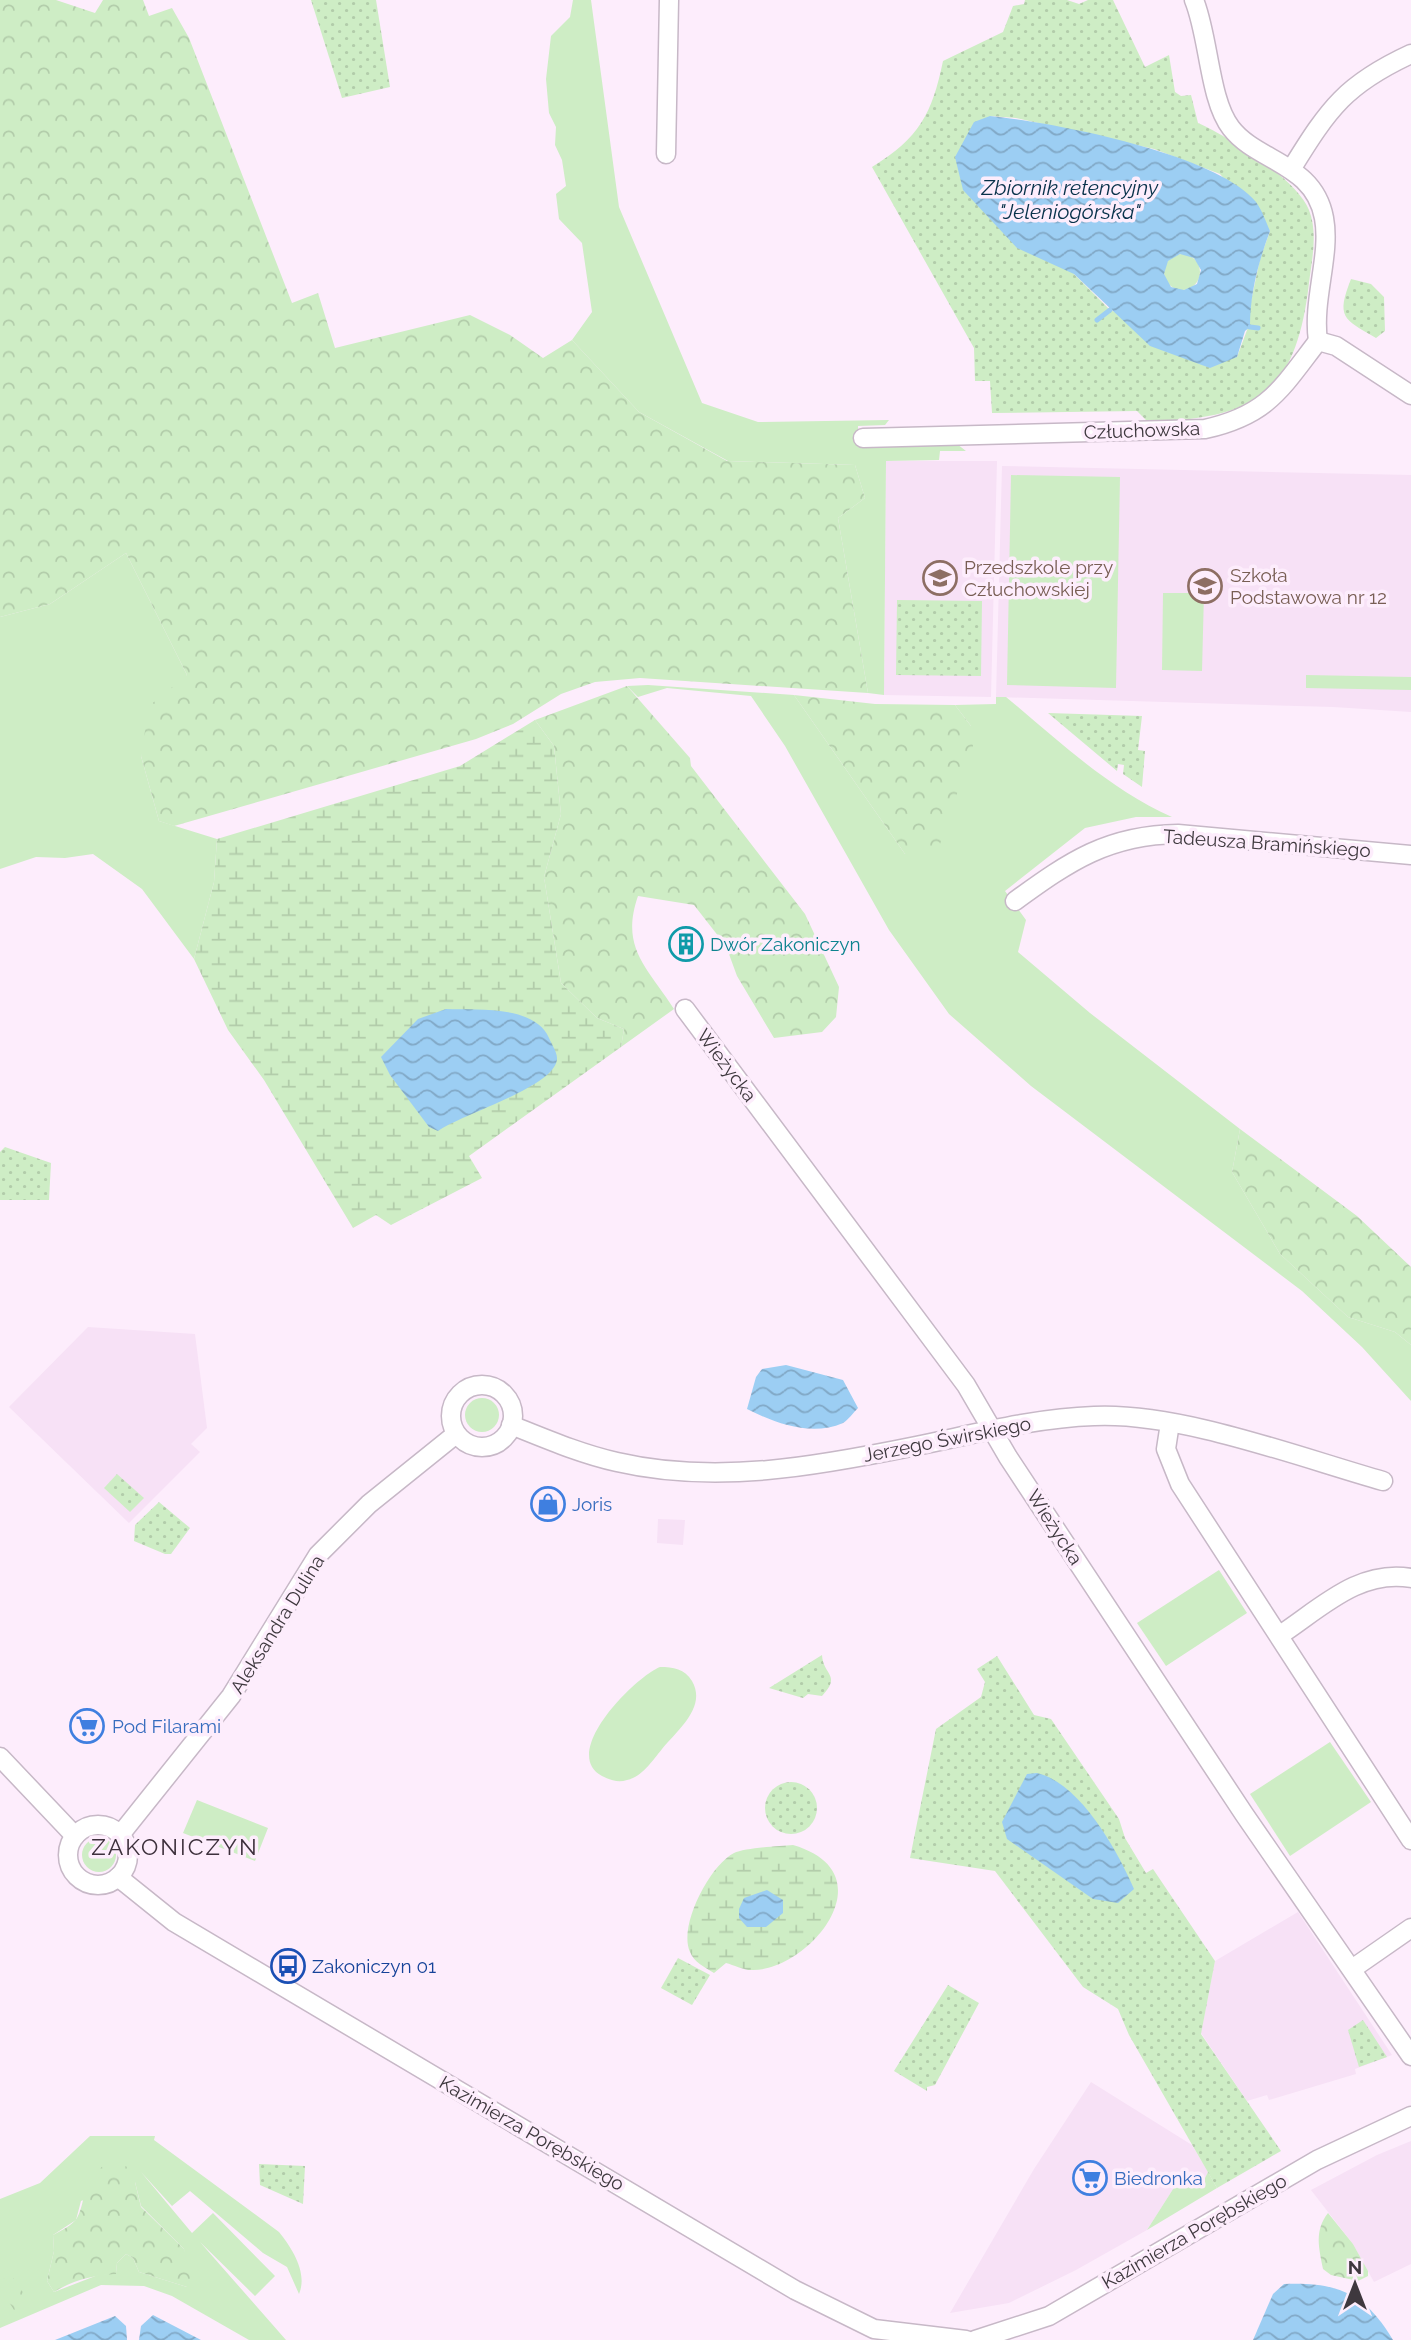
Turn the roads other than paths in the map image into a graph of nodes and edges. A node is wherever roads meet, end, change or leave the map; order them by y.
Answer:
1 (669, 0) edge
2 (1194, 0) edge
3 (1411, 54) edge
4 (666, 154) dead end
5 (1292, 168) junction
6 (1318, 341) junction
7 (1411, 395) edge
8 (863, 438) dead end
9 (1411, 855) edge
10 (1015, 901) dead end
11 (685, 1009) dead end
12 (1170, 1423) junction
13 (512, 1425) junction
14 (994, 1430) junction
15 (456, 1434) junction
16 (1383, 1481) dead end
17 (1411, 1578) edge
18 (1280, 1635) junction
19 (0, 1757) edge
20 (120, 1835) junction
21 (75, 1836) junction
22 (1411, 1840) edge
23 (118, 1877) junction
24 (1411, 1928) edge
25 (1352, 1969) junction
26 (1411, 2056) edge
27 (1411, 2116) edge
28 (966, 2340) edge
29 (975, 2340) edge

1 - 4 street
2 - 5 street
3 - 5 street
5 - 6 street
6 - 7 street
6 - 8 street, Człuchowska
9 - 10 street, Tadeusza Bramińskiego
11 - 14 street, Wieżycka
12 - 14 street, Jerzego Świrskiego
12 - 16 street, Jerzego Świrskiego
12 - 18 street
13 - 14 street, Jerzego Świrskiego
13 - 15 street
13 - 15 street
14 - 25 street, Wieżycka
15 - 20 street, Aleksandra Dulina
17 - 18 street
18 - 22 street
19 - 21 street
20 - 21 street
20 - 23 street
21 - 23 street
23 - 28 street, Kazimierza Porębskiego
24 - 25 street
25 - 26 street, Wieżycka
27 - 29 street, Kazimierza Porębskiego

